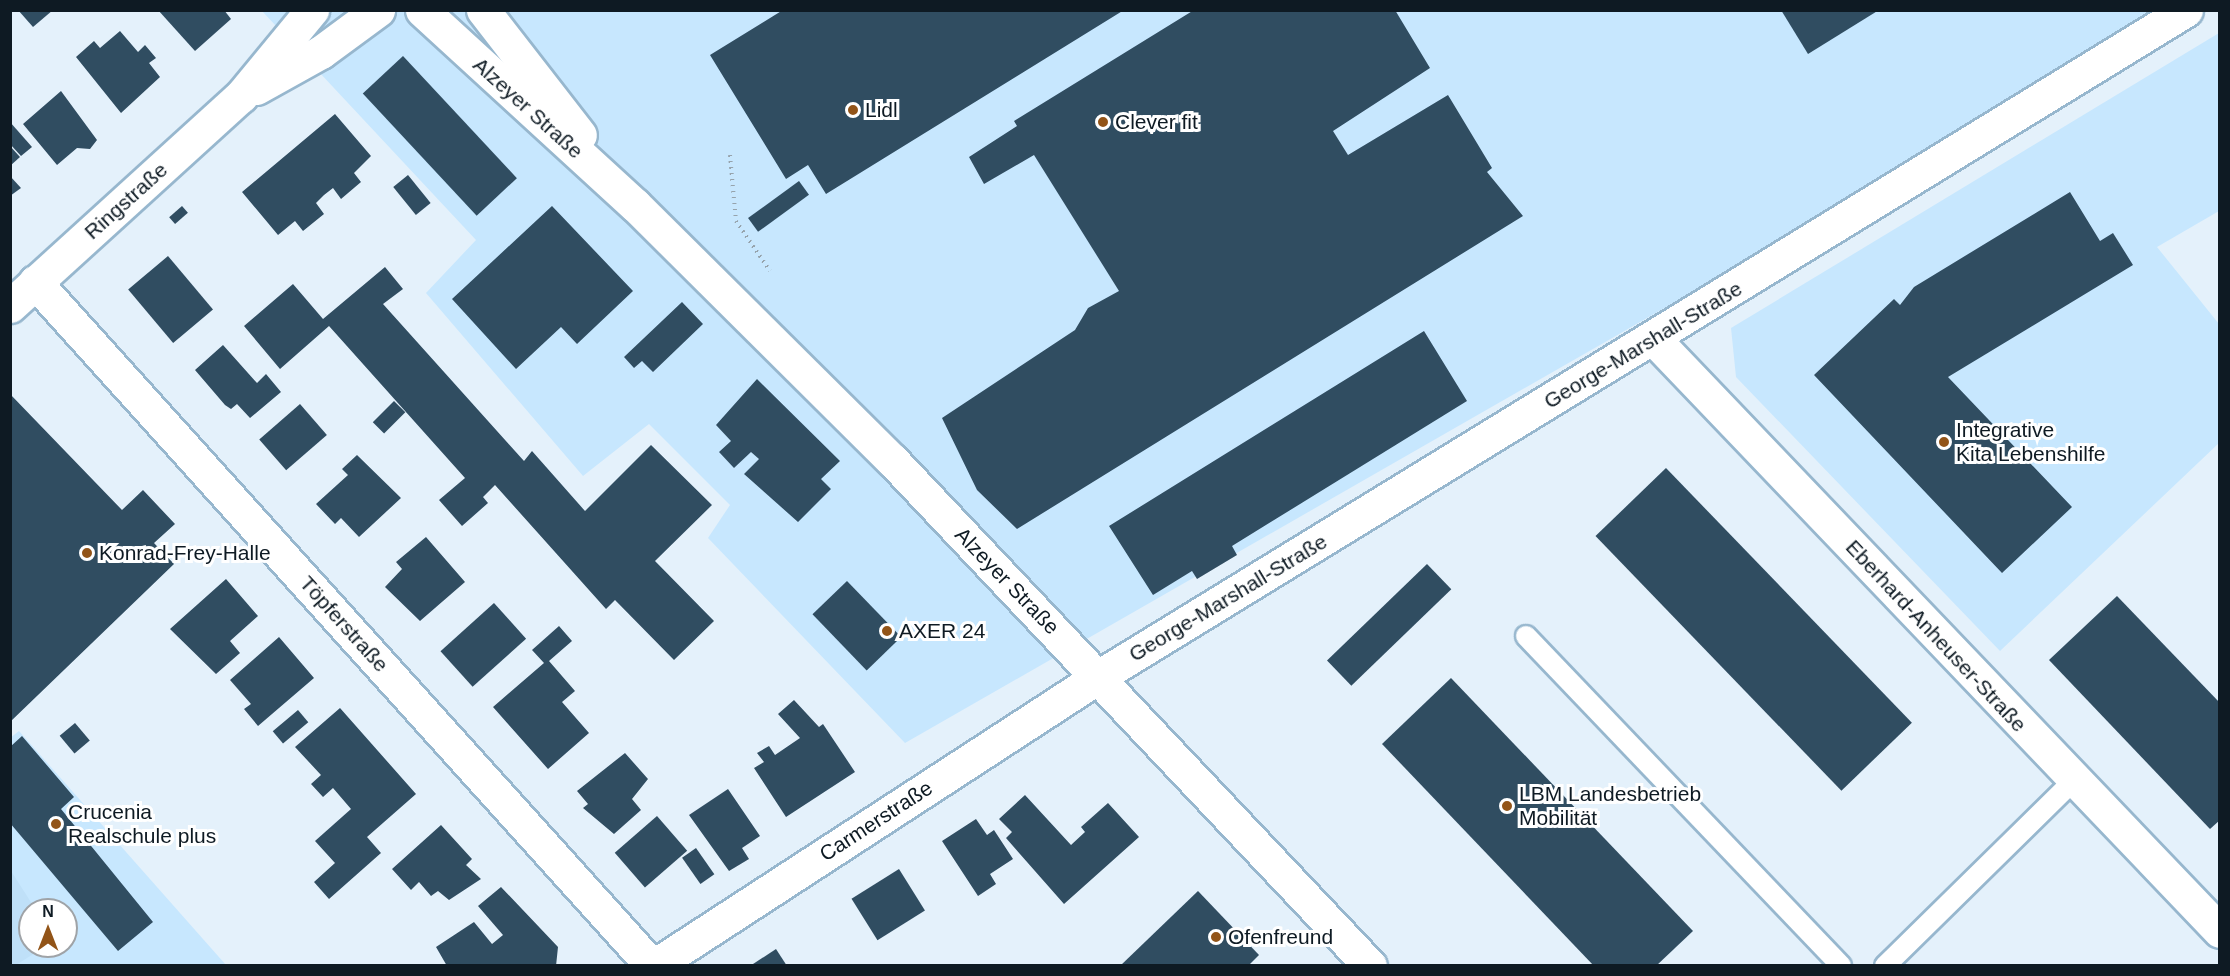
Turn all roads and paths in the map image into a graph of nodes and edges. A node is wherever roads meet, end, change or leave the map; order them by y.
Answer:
1 (312, 10) edge
2 (378, 10) edge
3 (422, 10) edge
4 (483, 10) edge
5 (2186, 10) edge
6 (242, 96) junction
7 (730, 155) dead end
8 (635, 205) junction
9 (770, 271) dead end
10 (35, 282) junction
11 (10, 306) edge
12 (1654, 339) junction
13 (1526, 636) dead end
14 (1098, 677) junction
15 (2073, 781) junction
16 (2220, 931) edge
17 (653, 966) edge
18 (1370, 966) edge
19 (1841, 966) edge
20 (1885, 966) edge

1 - 6 street, Ringstraße
2 - 6 street, Ringstraße
3 - 8 street, Alzeyer Straße
4 - 8 street, Alzeyer Straße
5 - 12 street, George-Marshall-Straße
6 - 10 street, Ringstraße
7 - 9 path
8 - 14 street, Alzeyer Straße
10 - 11 street, Ringstraße
10 - 17 street, Töpferstraße
12 - 14 street, George-Marshall-Straße
12 - 15 street, Eberhard-Anheuser-Straße
13 - 19 lane
14 - 17 street, Carmerstraße
14 - 18 street, Alzeyer Straße
15 - 16 street, Eberhard-Anheuser-Straße
15 - 20 lane

